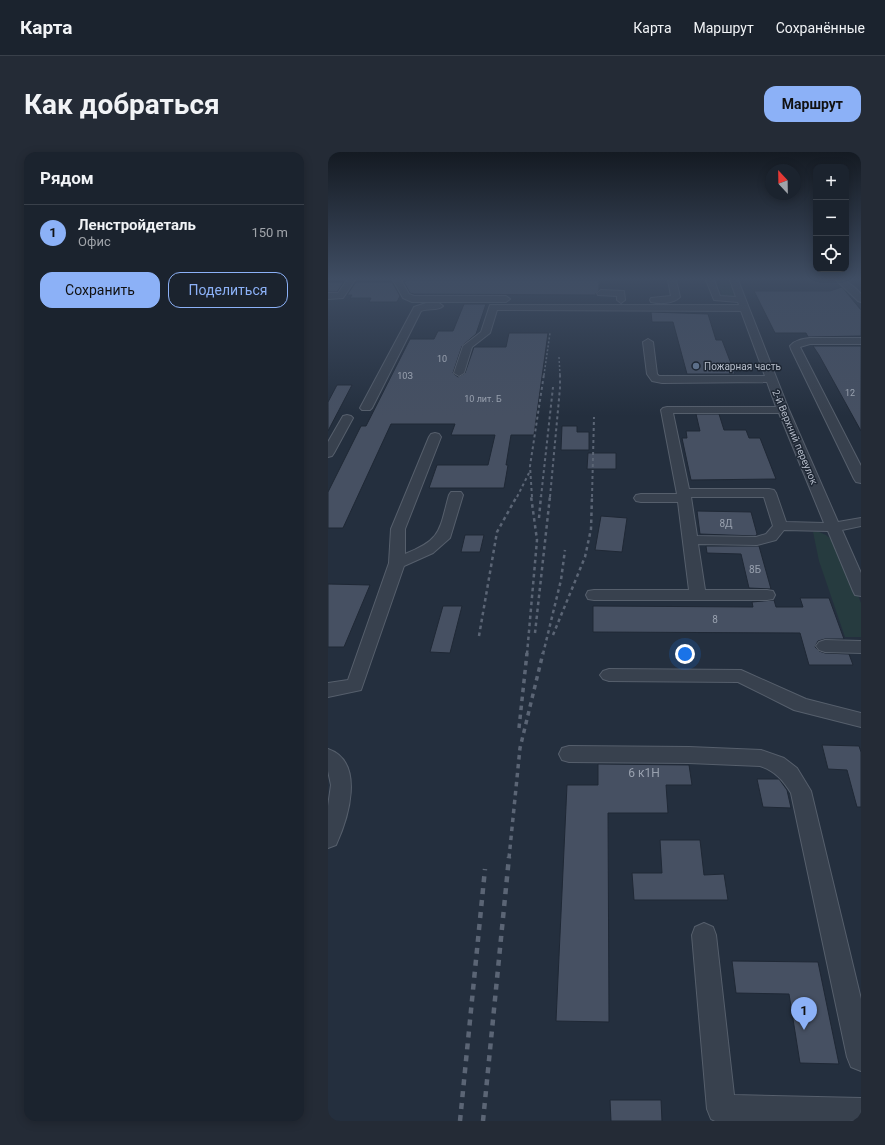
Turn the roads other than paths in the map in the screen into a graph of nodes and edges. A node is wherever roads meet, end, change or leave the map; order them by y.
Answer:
1 (410, 325) edge
2 (487, 325) edge
3 (750, 325) edge
4 (861, 341) edge
5 (648, 342) dead end
6 (459, 374) dead end
7 (771, 379) junction
8 (366, 408) dead end
9 (783, 410) junction
10 (347, 418) dead end
11 (435, 438) dead end
12 (328, 453) edge
13 (861, 479) edge
14 (456, 495) dead end
15 (684, 496) junction
16 (641, 498) dead end
17 (861, 522) edge
18 (780, 526) junction
19 (834, 527) junction
20 (690, 540) junction
21 (397, 562) junction
22 (856, 570) edge
23 (861, 591) edge
24 (594, 595) dead end
25 (698, 595) junction
26 (766, 595) dead end
27 (825, 646) dead end
28 (861, 647) edge
29 (609, 675) dead end
30 (328, 690) edge
31 (861, 720) edge
32 (569, 754) dead end
33 (328, 757) edge
34 (328, 838) edge
35 (704, 935) dead end
36 (861, 1057) edge
37 (861, 1112) edge
38 (721, 1115) edge

1 - 8 street
2 - 6 street
3 - 7 street, 2-й Верхний переулок
4 - 13 street
5 - 7 street
7 - 9 street, 2-й Верхний переулок
9 - 15 street
9 - 19 street, 2-й Верхний переулок
10 - 12 street
11 - 21 street
14 - 21 street
15 - 16 street
15 - 18 street
15 - 20 street
17 - 19 street
18 - 19 street
18 - 20 street
19 - 22 street, 2-й Верхний переулок
20 - 25 street
21 - 30 street
22 - 23 street, 2-й Верхний переулок
24 - 25 street
25 - 26 street
27 - 28 street
29 - 31 street
32 - 36 street
33 - 34 street
35 - 38 street
37 - 38 street

